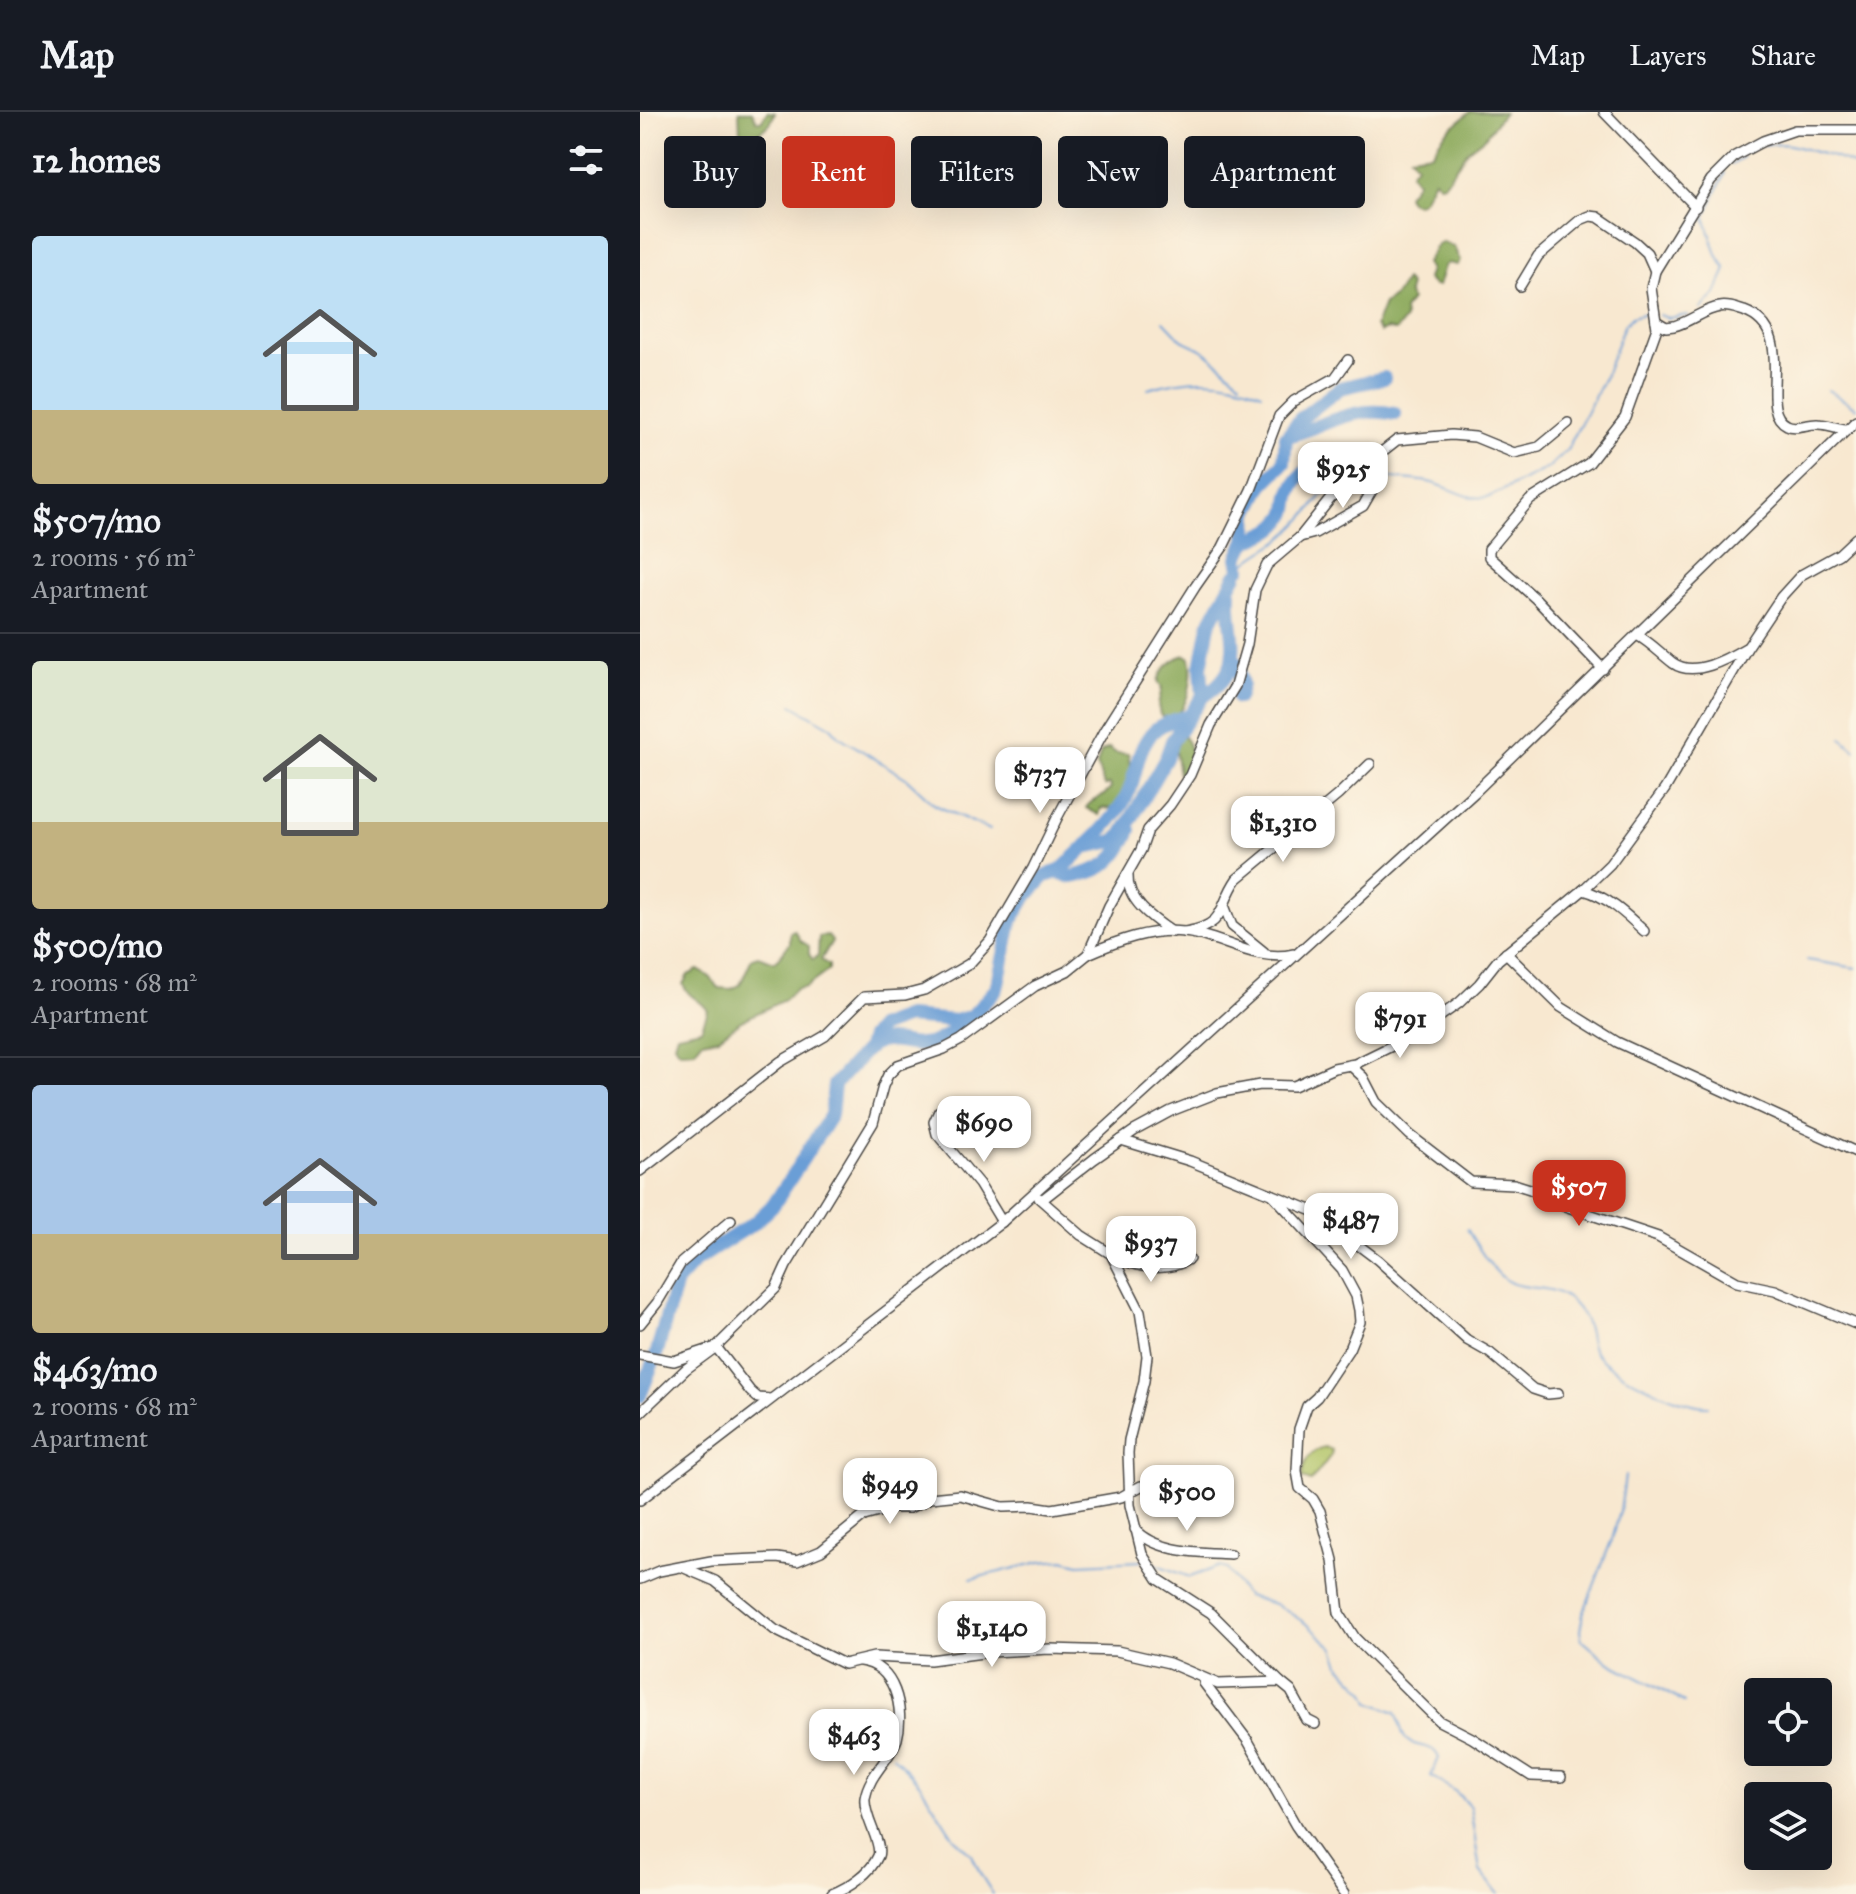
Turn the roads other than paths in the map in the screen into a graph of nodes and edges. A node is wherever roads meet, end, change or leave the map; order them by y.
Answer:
1 (1604, 112) edge
2 (1856, 130) edge
3 (1696, 207) junction
4 (1655, 271) junction
5 (1520, 286) dead end
6 (1656, 321) junction
7 (1348, 360) dead end
8 (1856, 421) edge
9 (1568, 423) dead end
10 (1851, 428) edge
11 (1366, 468) junction
12 (1300, 537) junction
13 (1856, 538) edge
14 (1637, 635) junction
15 (1747, 648) junction
16 (1603, 669) junction
17 (1370, 764) dead end
18 (1128, 871) junction
19 (1583, 890) junction
20 (1225, 908) junction
21 (1644, 931) dead end
22 (1172, 932) junction
23 (1185, 932) junction
24 (1506, 953) junction
25 (1088, 954) junction
26 (1269, 954) junction
27 (1294, 954) junction
28 (1350, 1065) junction
29 (939, 1111) dead end
30 (1121, 1140) junction
31 (1856, 1152) edge
32 (640, 1171) edge
33 (1032, 1195) junction
34 (1273, 1195) junction
35 (1043, 1199) junction
36 (731, 1220) dead end
37 (1002, 1222) junction
38 (1111, 1254) junction
39 (1189, 1259) dead end
40 (640, 1324) edge
41 (1856, 1324) edge
42 (716, 1347) junction
43 (640, 1355) edge
44 (1558, 1393) dead end
45 (770, 1399) junction
46 (640, 1413) edge
47 (1141, 1486) dead end
48 (1129, 1492) junction
49 (640, 1500) edge
50 (1135, 1528) junction
51 (1230, 1554) dead end
52 (682, 1567) junction
53 (640, 1579) edge
54 (857, 1661) junction
55 (1199, 1677) junction
56 (1280, 1682) junction
57 (1315, 1724) dead end
58 (1561, 1777) dead end
59 (832, 1894) edge
60 (1344, 1894) edge

1 - 3 street
2 - 3 street
3 - 4 street
4 - 5 street
4 - 6 street
6 - 10 street
6 - 16 street
7 - 32 street
8 - 10 street
9 - 11 street
10 - 14 street
11 - 12 street
11 - 12 street
12 - 18 street
13 - 15 street
14 - 15 street
14 - 16 street
15 - 19 street
16 - 27 street
17 - 20 street
18 - 22 street
18 - 25 street
19 - 21 street
19 - 24 street
20 - 23 street
20 - 26 street
22 - 23 street
22 - 25 street
23 - 26 street
24 - 28 street
24 - 31 street
25 - 42 street
26 - 27 street
27 - 33 street
28 - 30 street
28 - 41 street
29 - 37 street
30 - 34 street
30 - 35 street
33 - 35 street
33 - 37 street
34 - 44 street
34 - 58 street
35 - 38 street
36 - 40 street
37 - 45 street
38 - 39 street
38 - 48 street
42 - 43 street
42 - 45 street
42 - 46 street
45 - 49 street
47 - 48 street
48 - 50 street
48 - 52 street
50 - 51 street
50 - 56 street
52 - 53 street
52 - 54 street
54 - 55 street
54 - 59 street
55 - 56 street
55 - 60 street
56 - 57 street

